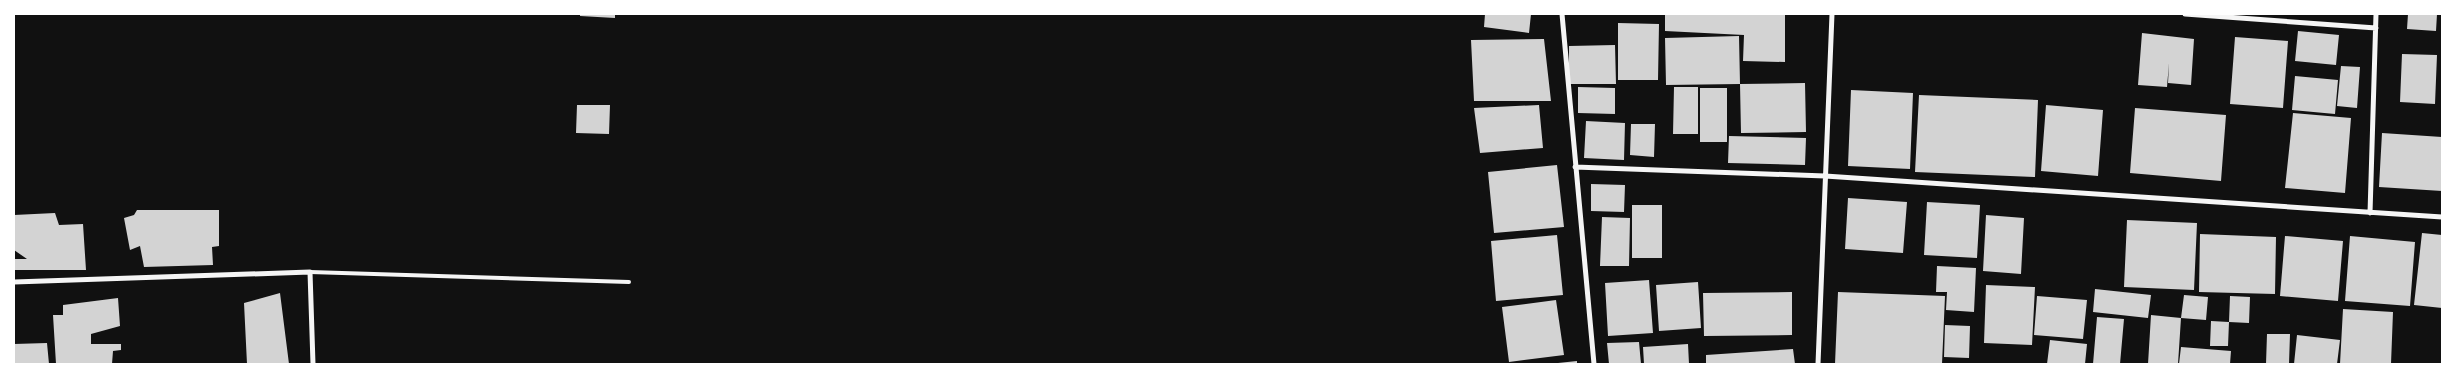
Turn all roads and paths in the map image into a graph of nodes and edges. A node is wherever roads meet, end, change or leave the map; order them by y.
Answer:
1 (1562, 14) edge
2 (1832, 14) edge
3 (2185, 14) edge
4 (2376, 14) edge
5 (2376, 28) junction
6 (1575, 166) junction
7 (1825, 176) junction
8 (2370, 213) junction
9 (2442, 217) edge
10 (310, 272) junction
11 (14, 282) edge
12 (629, 282) dead end
13 (313, 364) edge
14 (1594, 364) edge
15 (1818, 364) edge

1 - 6 street
2 - 7 street
3 - 5 street
4 - 5 street
5 - 8 street
6 - 7 street
6 - 14 street
7 - 8 street
7 - 15 street
8 - 9 street
10 - 11 street
10 - 12 lane
10 - 13 street

